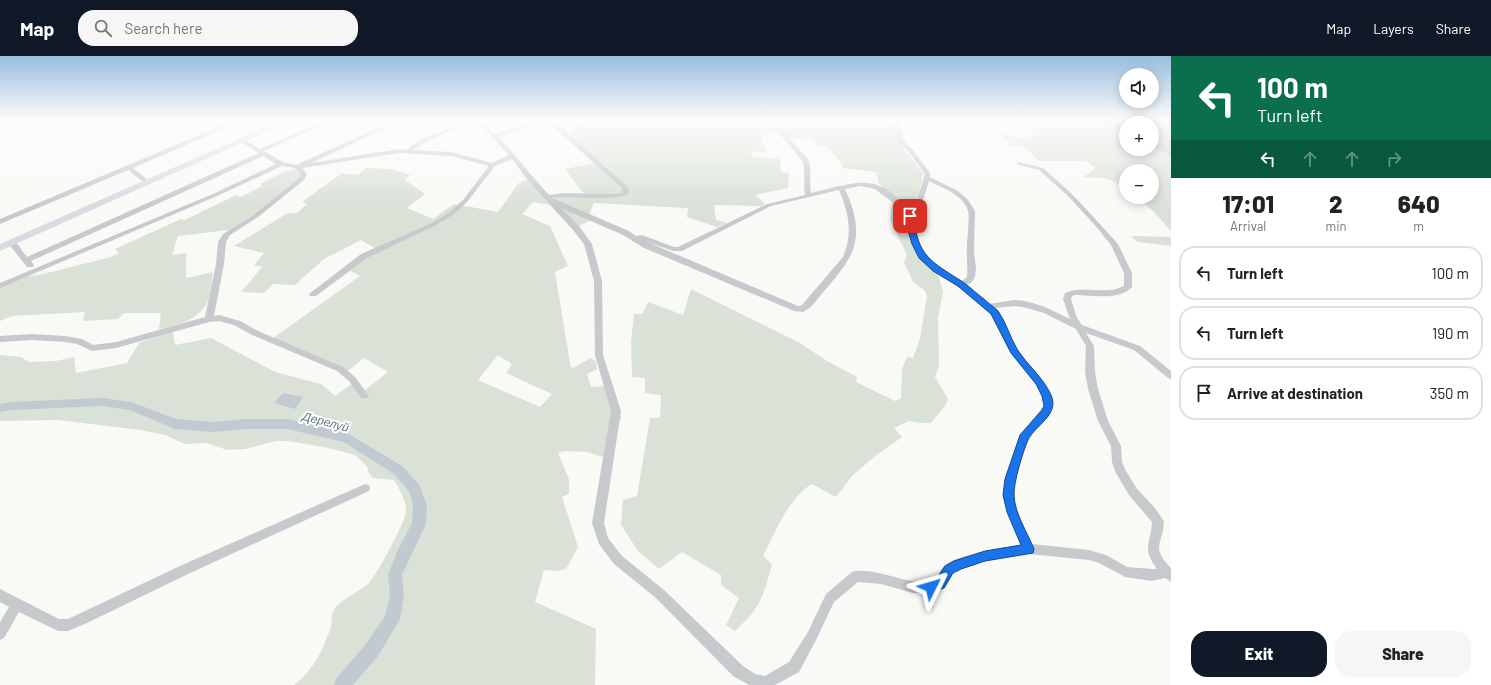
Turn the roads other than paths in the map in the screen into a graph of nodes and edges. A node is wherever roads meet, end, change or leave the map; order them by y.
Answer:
1 (170, 149) edge
2 (224, 149) edge
3 (256, 149) edge
4 (266, 149) edge
5 (336, 149) edge
6 (410, 149) edge
7 (507, 149) edge
8 (582, 149) edge
9 (798, 149) edge
10 (908, 149) edge
11 (407, 151) junction
12 (260, 152) junction
13 (513, 156) junction
14 (281, 164) junction
15 (1018, 164) dead end
16 (493, 165) junction
17 (128, 167) junction
18 (297, 167) junction
19 (927, 178) junction
20 (148, 182) junction
21 (841, 188) junction
22 (808, 195) junction
23 (550, 199) junction
24 (910, 216) junction
25 (0, 222) edge
26 (626, 233) junction
27 (12, 243) junction
28 (0, 248) edge
29 (26, 260) junction
30 (35, 271) junction
31 (961, 284) junction
32 (0, 286) edge
33 (313, 294) dead end
34 (987, 307) junction
35 (209, 319) junction
36 (1078, 327) junction
37 (0, 339) edge
38 (1171, 376) edge
39 (364, 396) dead end
40 (365, 488) dead end
41 (1029, 549) junction
42 (1169, 574) edge
43 (0, 595) edge
44 (17, 605) junction
45 (0, 634) edge
46 (767, 684) edge

1 - 17 street
2 - 20 main road
3 - 12 street
4 - 12 street
5 - 18 street
6 - 11 street
7 - 13 street
8 - 23 street
9 - 22 street
10 - 19 street
11 - 16 street
11 - 18 street
12 - 14 street
12 - 29 street
13 - 16 street
13 - 23 street
14 - 18 street
14 - 30 street
15 - 36 street
16 - 33 street
17 - 20 street
17 - 25 street
18 - 35 street
19 - 24 street
19 - 31 street
20 - 27 main road
21 - 22 street
21 - 24 street
21 - 26 street
22 - 26 street
23 - 26 street
23 - 46 street
24 - 31 street
27 - 28 main road
27 - 29 street
29 - 30 street
30 - 32 street
31 - 34 street
34 - 36 street
34 - 41 street
35 - 37 street
35 - 39 street
36 - 38 street
36 - 42 street
40 - 44 street
41 - 42 street
41 - 46 street
43 - 44 street
44 - 45 street

